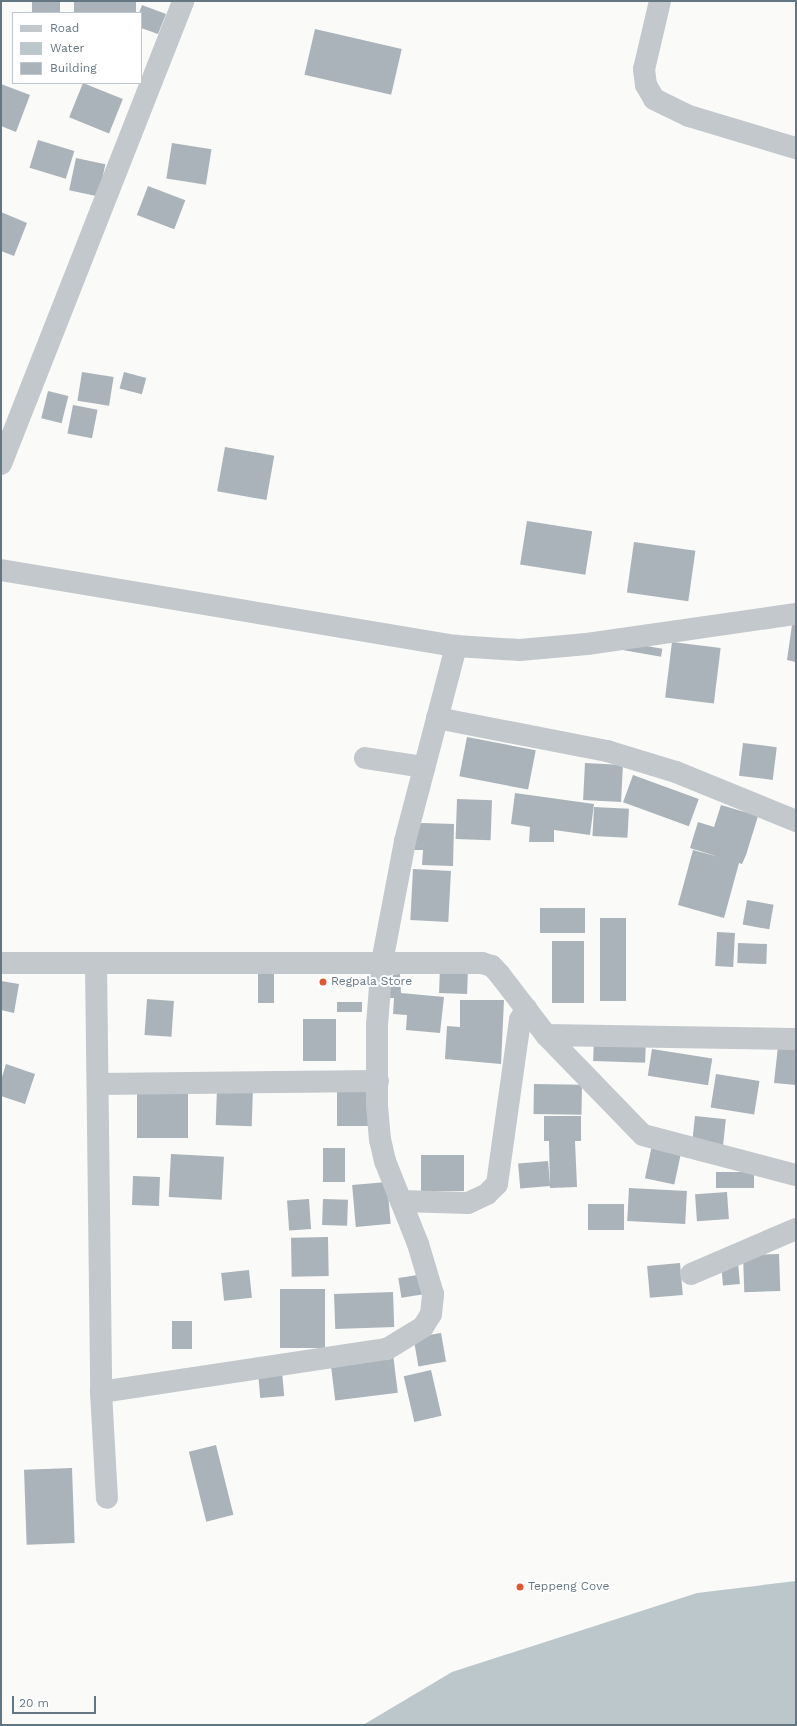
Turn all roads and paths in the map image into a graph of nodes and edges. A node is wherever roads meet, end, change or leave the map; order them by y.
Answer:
1 (183, 1) edge
2 (660, 1) edge
3 (796, 148) edge
4 (1, 464) edge
5 (1, 570) edge
6 (796, 614) edge
7 (456, 646) junction
8 (437, 718) junction
9 (365, 758) dead end
10 (424, 767) junction
11 (796, 821) edge
12 (382, 962) junction
13 (1, 963) edge
14 (96, 963) junction
15 (526, 1008) junction
16 (546, 1035) junction
17 (796, 1039) edge
18 (378, 1080) junction
19 (98, 1084) junction
20 (796, 1175) edge
21 (401, 1200) junction
22 (796, 1229) edge
23 (691, 1274) dead end
24 (102, 1392) junction
25 (107, 1498) dead end

1 - 4 street
2 - 3 street
5 - 7 street
6 - 7 street
7 - 8 street
8 - 10 street
8 - 11 street
9 - 10 street
10 - 12 street
12 - 14 street
12 - 15 street
12 - 18 street
13 - 14 street
14 - 19 street
15 - 16 street
15 - 21 street
16 - 17 street
16 - 20 street
18 - 19 street
18 - 21 street
19 - 24 street
21 - 24 street
22 - 23 street
24 - 25 street

